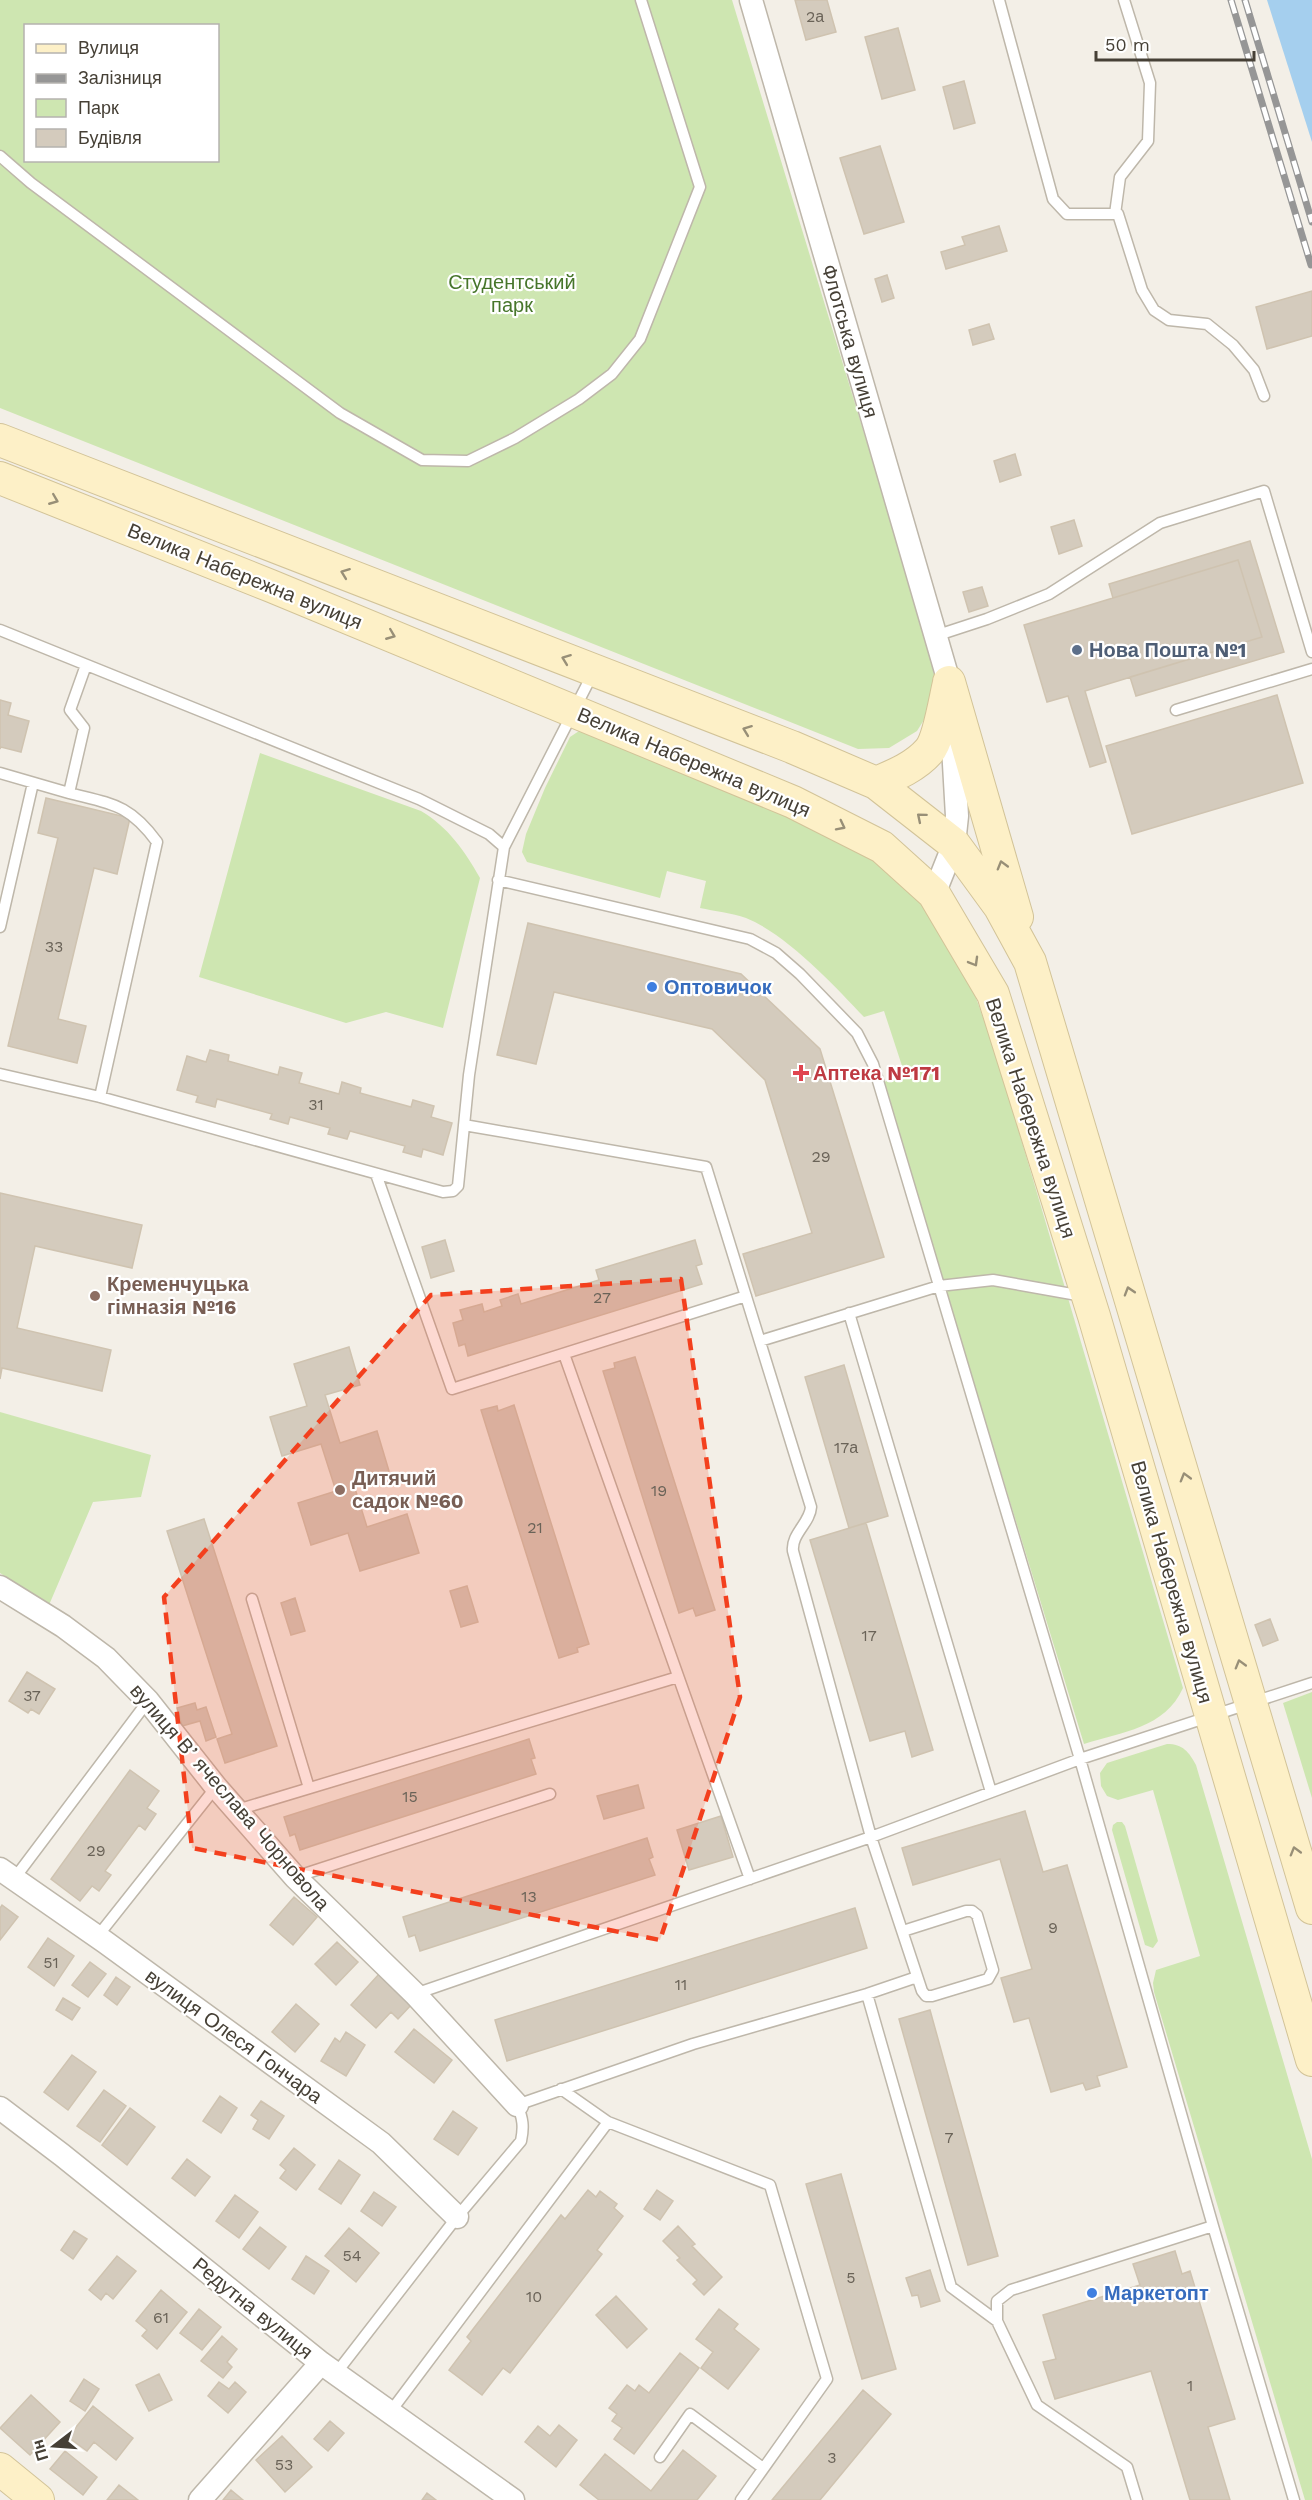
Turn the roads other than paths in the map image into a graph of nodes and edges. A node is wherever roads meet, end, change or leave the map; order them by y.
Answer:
1 (641, 0) edge
2 (751, 0) edge
3 (999, 0) edge
4 (1124, 0) edge
5 (0, 156) edge
6 (1115, 214) junction
7 (1264, 396) dead end
8 (0, 440) edge
9 (0, 478) edge
10 (0, 630) edge
11 (935, 636) junction
12 (1312, 652) edge
13 (86, 664) junction
14 (1312, 669) edge
15 (595, 670) junction
16 (949, 682) junction
17 (1176, 710) dead end
18 (574, 711) junction
19 (0, 773) edge
20 (33, 783) junction
21 (876, 783) junction
22 (69, 793) junction
23 (954, 844) junction
24 (504, 847) junction
25 (498, 880) junction
26 (934, 894) junction
27 (0, 927) edge
28 (1030, 962) junction
29 (0, 1074) edge
30 (100, 1097) junction
31 (464, 1125) junction
32 (376, 1174) junction
33 (939, 1286) junction
34 (746, 1296) junction
35 (1088, 1297) junction
36 (849, 1313) junction
37 (760, 1341) junction
38 (564, 1354) junction
39 (0, 1587) edge
40 (252, 1599) dead end
41 (678, 1677) junction
42 (1312, 1683) edge
43 (147, 1701) junction
44 (1252, 1703) junction
45 (1212, 1717) junction
46 (1080, 1759) junction
47 (216, 1787) junction
48 (309, 1788) junction
49 (991, 1792) junction
50 (550, 1794) dead end
51 (236, 1810) junction
52 (871, 1837) junction
53 (7, 1874) edge
54 (295, 1877) junction
55 (750, 1879) junction
56 (1312, 1908) edge
57 (903, 1931) junction
58 (97, 1937) junction
59 (917, 1977) junction
60 (415, 1994) junction
61 (867, 1994) junction
62 (1312, 2060) edge
63 (561, 2089) junction
64 (517, 2105) junction
65 (0, 2108) edge
66 (608, 2122) junction
67 (457, 2217) junction
68 (1213, 2226) junction
69 (997, 2321) junction
70 (329, 2367) junction
71 (391, 2411) junction
72 (660, 2457) dead end
73 (763, 2468) junction
74 (0, 2469) edge
75 (39, 2500) edge
76 (200, 2500) edge
77 (513, 2500) edge
78 (741, 2500) edge
79 (1137, 2500) edge
80 (1294, 2500) edge

1 - 5 lane
2 - 11 street, Флотська вулиця
3 - 6 lane
4 - 6 lane
6 - 7 lane
15 -> 8 street, Велика Набережна вулиця
9 -> 18 street, Велика Набережна вулиця
10 - 13 lane
11 - 12 lane
11 - 16 street, Флотська вулиця
13 - 22 lane
13 - 24 lane
14 - 17 lane
15 - 18 lane
21 -> 15 street, Велика Набережна вулиця
16 - 21 street
16 - 23 street, Флотська вулиця
28 -> 16 street
18 - 24 lane
18 -> 26 street, Велика Набережна вулиця
19 - 20 lane
20 - 22 lane
20 - 27 lane
23 -> 21 street, Велика Набережна вулиця
22 - 30 lane
23 - 26 street, Флотська вулиця
23 - 28 street, Велика Набережна вулиця
24 - 25 lane
25 - 31 lane
25 - 33 lane
26 -> 35 street, Велика Набережна вулиця
44 -> 28 street, Велика Набережна вулиця
29 - 30 lane
30 - 32 lane
31 - 32 lane
31 - 34 lane
32 - 38 lane
33 - 35 lane
33 - 36 lane
33 - 46 lane
34 - 37 lane
34 - 38 lane
35 - 45 street, Велика Набережна вулиця
36 - 37 lane
36 - 49 lane
37 - 52 lane
38 - 41 lane
39 - 43 street, вулиця Вʼячеслава Чорновола
40 - 48 lane
41 - 48 lane
41 - 55 lane
42 - 44 lane
43 - 47 street, вулиця Вʼячеслава Чорновола
43 - 53 lane
44 - 45 lane
56 -> 44 street, Велика Набережна вулиця
45 - 46 lane
45 - 62 street, Велика Набережна вулиця
46 - 49 lane
46 - 68 lane
47 - 51 street, вулиця Вʼячеслава Чорновола
47 - 58 lane
48 - 51 lane
49 - 52 lane
50 - 54 lane
51 - 54 street, вулиця Вʼячеслава Чорновола
52 - 55 lane
52 - 57 lane
53 - 58 street, вулиця Олеся Гончара
54 - 60 street, вулиця Вʼячеслава Чорновола
55 - 60 lane
57 - 59 lane
57 - 59 lane
58 - 67 street, вулиця Олеся Гончара
59 - 61 lane
60 - 64 street, вулиця Вʼячеслава Чорновола
61 - 63 lane
61 - 69 lane
63 - 64 lane
63 - 66 lane
64 - 67 lane
65 - 70 street, Редутна вулиця
66 - 71 lane
66 - 73 lane
67 - 70 lane
68 - 69 lane
68 - 80 lane
69 - 79 lane
70 - 71 street, Редутна вулиця
70 - 76 street
71 - 77 street, Редутна вулиця
72 - 73 lane
73 - 78 lane
74 - 75 street

